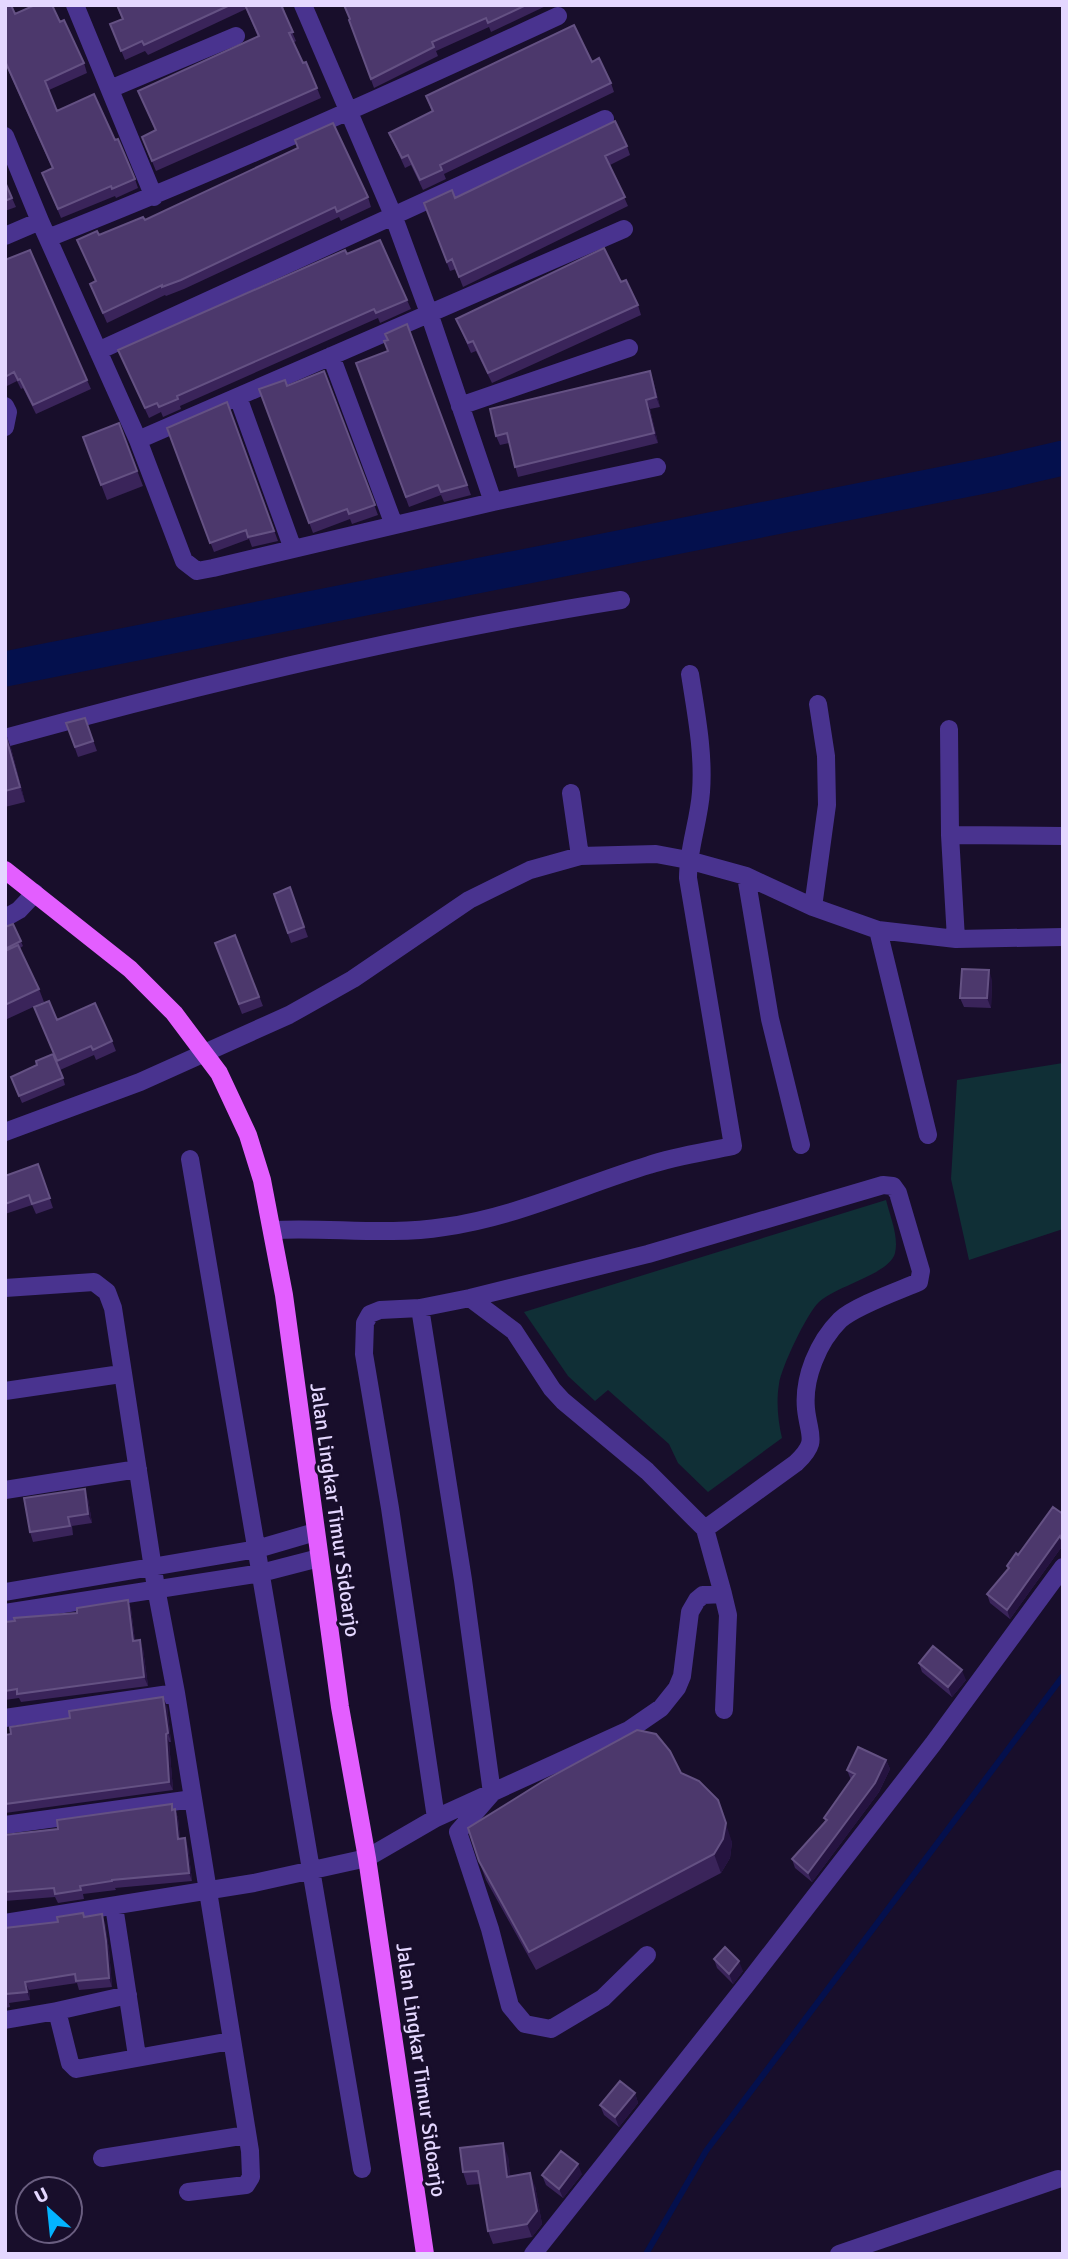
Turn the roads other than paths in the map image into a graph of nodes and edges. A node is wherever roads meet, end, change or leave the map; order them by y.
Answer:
1 (75, 5) edge
2 (303, 5) edge
3 (558, 16) dead end
4 (236, 36) dead end
5 (110, 89) junction
6 (350, 112) junction
7 (605, 119) dead end
8 (5, 136) edge
9 (154, 197) junction
10 (393, 215) junction
11 (40, 220) junction
12 (624, 229) dead end
13 (5, 236) edge
14 (48, 239) junction
15 (429, 313) junction
16 (629, 348) dead end
17 (99, 351) junction
18 (331, 356) junction
19 (238, 397) junction
20 (5, 406) edge
21 (460, 406) junction
22 (5, 427) edge
23 (138, 440) junction
24 (657, 467) dead end
25 (493, 502) junction
26 (394, 525) junction
27 (293, 549) junction
28 (621, 600) dead end
29 (690, 674) dead end
30 (818, 704) dead end
31 (949, 729) dead end
32 (5, 738) edge
33 (570, 793) dead end
34 (950, 835) junction
35 (1063, 836) edge
36 (579, 856) junction
37 (688, 860) junction
38 (5, 870) edge
39 (746, 876) junction
40 (35, 893) junction
41 (813, 907) junction
42 (5, 918) edge
43 (878, 930) junction
44 (1063, 937) edge
45 (956, 939) junction
46 (206, 1054) junction
47 (5, 1132) edge
48 (928, 1135) dead end
49 (801, 1145) dead end
50 (190, 1159) dead end
51 (273, 1230) junction
52 (5, 1288) edge
53 (470, 1298) junction
54 (420, 1308) junction
55 (121, 1374) junction
56 (5, 1391) edge
57 (138, 1469) junction
58 (5, 1490) edge
59 (705, 1529) junction
60 (315, 1532) junction
61 (257, 1549) junction
62 (319, 1558) junction
63 (153, 1566) junction
64 (1063, 1567) edge
65 (261, 1573) junction
66 (156, 1588) junction
67 (5, 1592) edge
68 (723, 1594) junction
69 (5, 1613) edge
70 (176, 1693) junction
71 (724, 1710) dead end
72 (5, 1718) edge
73 (492, 1793) junction
74 (193, 1799) junction
75 (436, 1818) junction
76 (5, 1825) edge
77 (367, 1858) junction
78 (310, 1872) junction
79 (208, 1891) junction
80 (114, 1906) junction
81 (5, 1923) edge
82 (648, 1955) dead end
83 (128, 1995) junction
84 (57, 2011) junction
85 (5, 2020) edge
86 (231, 2041) junction
87 (137, 2056) junction
88 (247, 2135) junction
89 (102, 2158) dead end
90 (362, 2169) dead end
91 (1058, 2179) dead end
92 (188, 2192) dead end
93 (425, 2254) edge
94 (533, 2254) edge
95 (839, 2254) edge

1 - 5 street
2 - 6 street
3 - 6 street
4 - 5 street
5 - 9 street
6 - 9 street
6 - 10 street
7 - 10 street
8 - 11 street
9 - 14 street
10 - 15 street
10 - 17 street
11 - 13 street
11 - 14 street
12 - 15 street
14 - 17 street
15 - 18 street
15 - 21 street
16 - 21 street
17 - 23 street
18 - 19 street
18 - 26 street
19 - 23 street
19 - 27 street
20 - 22 street
21 - 25 street
23 - 27 street
24 - 25 street
25 - 26 street
26 - 27 street
28 - 32 street
29 - 37 street
30 - 41 street
31 - 34 street
33 - 36 street
34 - 35 street
34 - 45 street
36 - 37 street
36 - 46 street
37 - 39 street
37 - 51 street
38 - 40 main road, Jalan Lingkar Timur Sidoarjo
39 - 41 street
39 - 49 street
40 - 42 street
40 - 46 main road, Jalan Lingkar Timur Sidoarjo
41 - 43 street
43 - 45 street
43 - 48 street
44 - 45 street
46 - 47 street
46 - 51 main road, Jalan Lingkar Timur Sidoarjo
50 - 61 street
51 - 60 main road, Jalan Lingkar Timur Sidoarjo
52 - 55 street
53 - 54 street
53 - 59 street
53 - 59 street
54 - 73 street
54 - 75 street
55 - 56 street
55 - 57 street
57 - 58 street
57 - 63 street
59 - 68 street
60 - 61 street
60 - 62 main road, Jalan Lingkar Timur Sidoarjo
61 - 63 street
61 - 65 street
62 - 65 street
62 - 77 main road, Jalan Lingkar Timur Sidoarjo
63 - 66 street
63 - 67 street
64 - 94 street
65 - 66 street
65 - 78 street
66 - 69 street
66 - 70 street
68 - 71 street
68 - 73 street
70 - 72 street
70 - 74 street
73 - 75 street
73 - 82 street
74 - 76 street
74 - 79 street
75 - 77 street
77 - 78 street
77 - 93 main road, Jalan Lingkar Timur Sidoarjo
78 - 79 street
78 - 90 street
79 - 80 street
79 - 86 street
80 - 81 street
80 - 83 street
83 - 84 street
83 - 87 street
84 - 85 street
84 - 87 street
86 - 87 street
86 - 88 street
88 - 89 street
88 - 92 street
91 - 95 street

